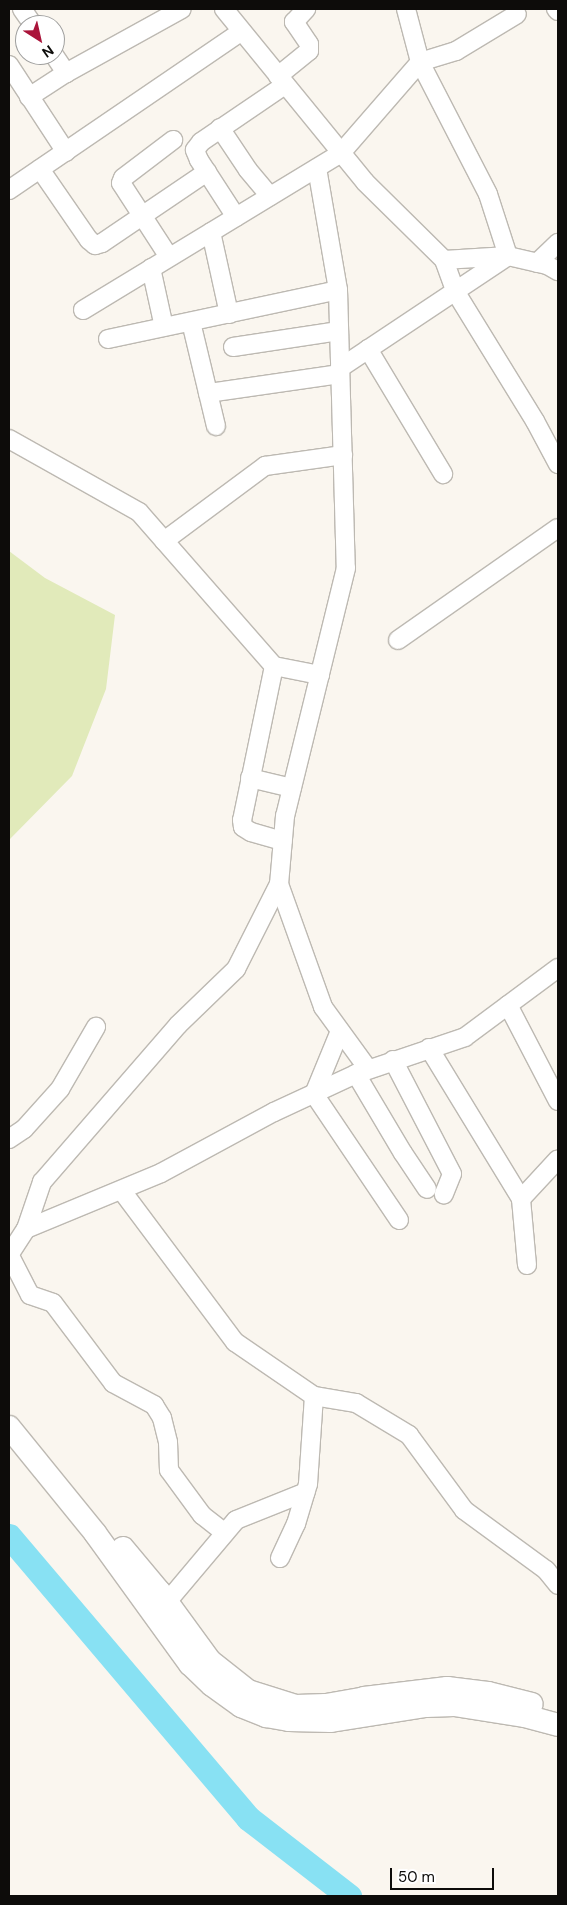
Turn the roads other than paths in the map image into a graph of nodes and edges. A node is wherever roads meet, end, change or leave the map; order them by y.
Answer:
1 (182, 9) edge
2 (224, 9) edge
3 (306, 9) edge
4 (406, 9) edge
5 (517, 14) dead end
6 (241, 32) junction
7 (420, 62) junction
8 (9, 65) edge
9 (61, 65) edge
10 (66, 73) junction
11 (281, 81) junction
12 (30, 97) junction
13 (220, 128) junction
14 (173, 140) dead end
15 (66, 152) junction
16 (341, 153) junction
17 (317, 168) junction
18 (40, 169) junction
19 (207, 172) junction
20 (9, 190) edge
21 (270, 196) junction
22 (142, 216) junction
23 (236, 217) junction
24 (211, 232) junction
25 (558, 243) edge
26 (508, 256) junction
27 (169, 257) junction
28 (444, 260) junction
29 (537, 263) junction
30 (151, 268) junction
31 (558, 271) edge
32 (338, 290) junction
33 (455, 291) junction
34 (83, 310) dead end
35 (229, 314) junction
36 (191, 322) junction
37 (164, 328) junction
38 (339, 331) junction
39 (108, 339) dead end
40 (233, 347) dead end
41 (368, 349) junction
42 (340, 371) junction
43 (208, 394) junction
44 (216, 426) dead end
45 (9, 439) edge
46 (343, 455) junction
47 (558, 464) edge
48 (443, 474) dead end
49 (558, 528) edge
50 (164, 541) junction
51 (398, 640) dead end
52 (274, 666) junction
53 (320, 675) junction
54 (250, 778) junction
55 (292, 788) junction
56 (283, 841) junction
57 (279, 884) junction
58 (558, 968) edge
59 (508, 1005) junction
60 (96, 1027) dead end
61 (340, 1031) junction
62 (429, 1048) junction
63 (392, 1060) junction
64 (362, 1071) junction
65 (314, 1094) junction
66 (558, 1101) edge
67 (9, 1139) edge
68 (558, 1159) edge
69 (122, 1191) junction
70 (521, 1200) junction
71 (399, 1220) dead end
72 (19, 1236) edge
73 (9, 1255) edge
74 (528, 1265) dead end
75 (314, 1396) junction
76 (9, 1411) edge
77 (9, 1427) edge
78 (306, 1492) junction
79 (226, 1533) junction
80 (280, 1558) dead end
81 (558, 1585) edge
82 (167, 1602) junction
83 (558, 1711) edge
84 (558, 1725) edge

1 - 10 street
2 - 6 street
3 - 11 street
4 - 7 street
5 - 7 street
6 - 11 street
6 - 15 street
7 - 16 street
7 - 26 street
8 - 12 street
9 - 10 street
10 - 12 street
11 - 13 street
11 - 16 street
12 - 15 street
13 - 19 street
13 - 21 street
14 - 22 street
15 - 18 street
16 - 17 street
16 - 28 street
17 - 21 street
17 - 32 street
18 - 20 street
18 - 22 street
19 - 22 street
19 - 23 street
21 - 23 street
22 - 27 street
23 - 24 street
24 - 27 street
24 - 35 street
25 - 29 street
26 - 28 street
26 - 29 street
26 - 33 street
27 - 30 street
28 - 33 street
29 - 31 street
30 - 34 street
30 - 37 street
32 - 35 street
32 - 38 street
33 - 41 street
33 - 47 street
35 - 36 street
36 - 37 street
36 - 43 street
37 - 39 street
38 - 40 street
38 - 42 street
41 - 42 street
41 - 48 street
42 - 43 street
42 - 46 street
43 - 44 street
45 - 50 street
46 - 50 street
46 - 53 street
49 - 51 street
50 - 52 street
52 - 53 street
52 - 54 street
53 - 55 street
54 - 55 street
54 - 56 street
55 - 56 street
56 - 57 street
57 - 61 street
57 - 72 street
58 - 59 street
59 - 62 street
59 - 66 street
60 - 67 street
61 - 64 street
61 - 65 street
62 - 63 street
62 - 70 street
63 - 64 street
63 - 64 street
64 - 65 street
65 - 69 street
65 - 71 street
68 - 70 street
69 - 72 street
69 - 75 street
70 - 74 street
72 - 73 street
73 - 79 street
75 - 78 street
75 - 81 street
76 - 82 main road
77 - 84 main road
78 - 79 street
78 - 80 street
79 - 82 street
82 - 83 main road

